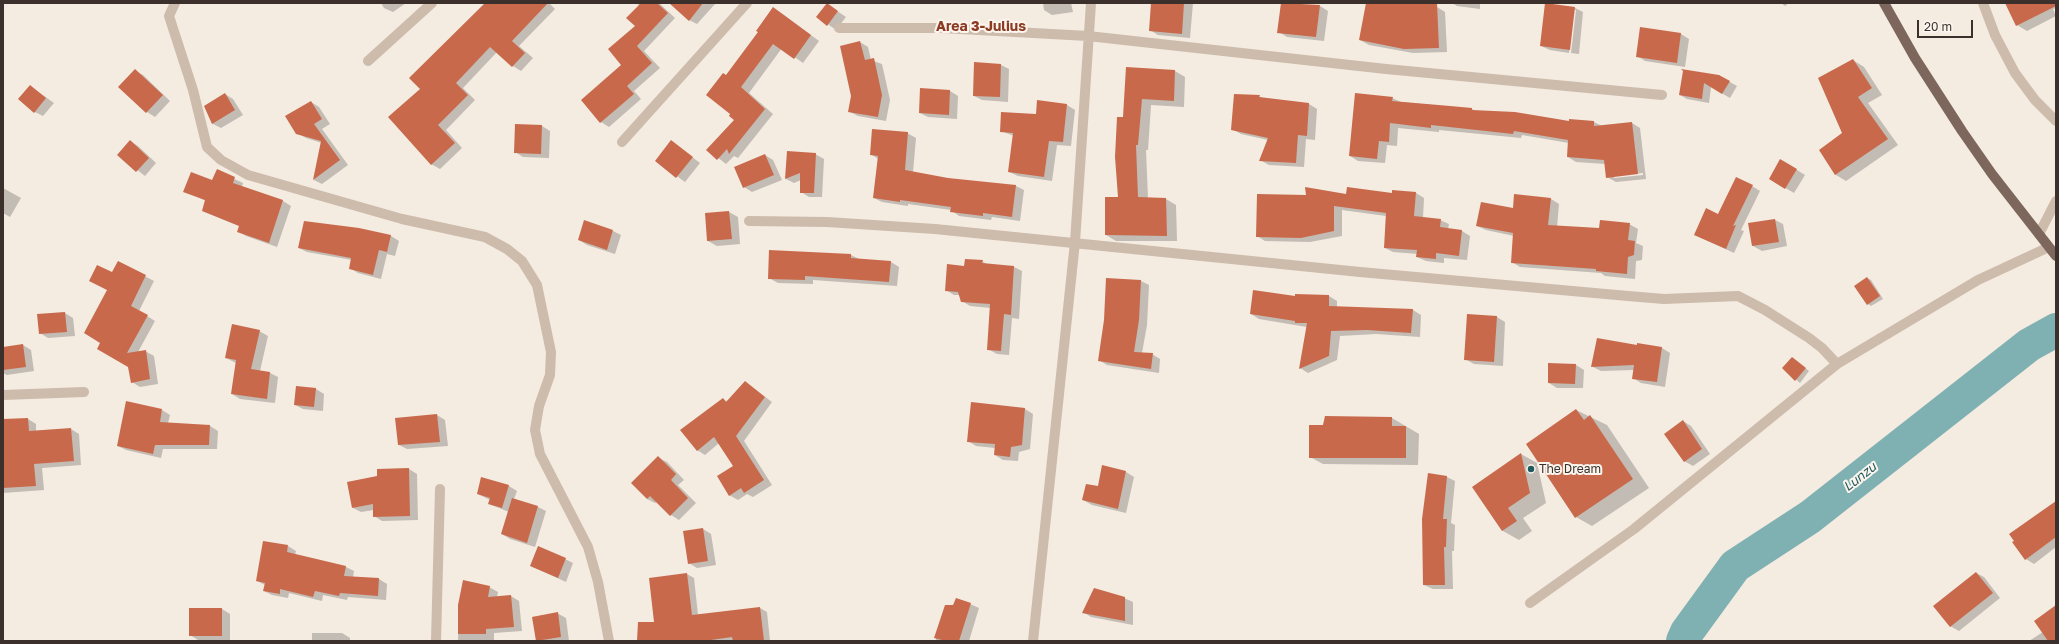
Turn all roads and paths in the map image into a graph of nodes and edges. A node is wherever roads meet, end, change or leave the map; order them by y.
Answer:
1 (175, 3) edge
2 (432, 3) edge
3 (747, 3) edge
4 (1090, 3) edge
5 (1884, 3) edge
6 (1983, 3) edge
7 (839, 28) dead end
8 (1088, 36) junction
9 (368, 61) dead end
10 (1662, 95) dead end
11 (2056, 121) edge
12 (622, 142) dead end
13 (2056, 201) edge
14 (749, 220) dead end
15 (2039, 234) junction
16 (1075, 242) junction
17 (2049, 247) junction
18 (2056, 256) edge
19 (1836, 364) junction
20 (84, 392) dead end
21 (3, 395) edge
22 (440, 488) dead end
23 (1530, 603) dead end
24 (436, 641) edge
25 (609, 641) edge
26 (1033, 641) edge

1 - 25 street
2 - 9 street
3 - 12 street
4 - 8 street
5 - 15 main road
6 - 11 street
7 - 8 street
8 - 10 street
8 - 16 street
13 - 15 street
14 - 16 street
15 - 17 main road
16 - 19 street
16 - 26 street
17 - 18 main road
17 - 19 street
19 - 23 street
20 - 21 street
22 - 24 street

